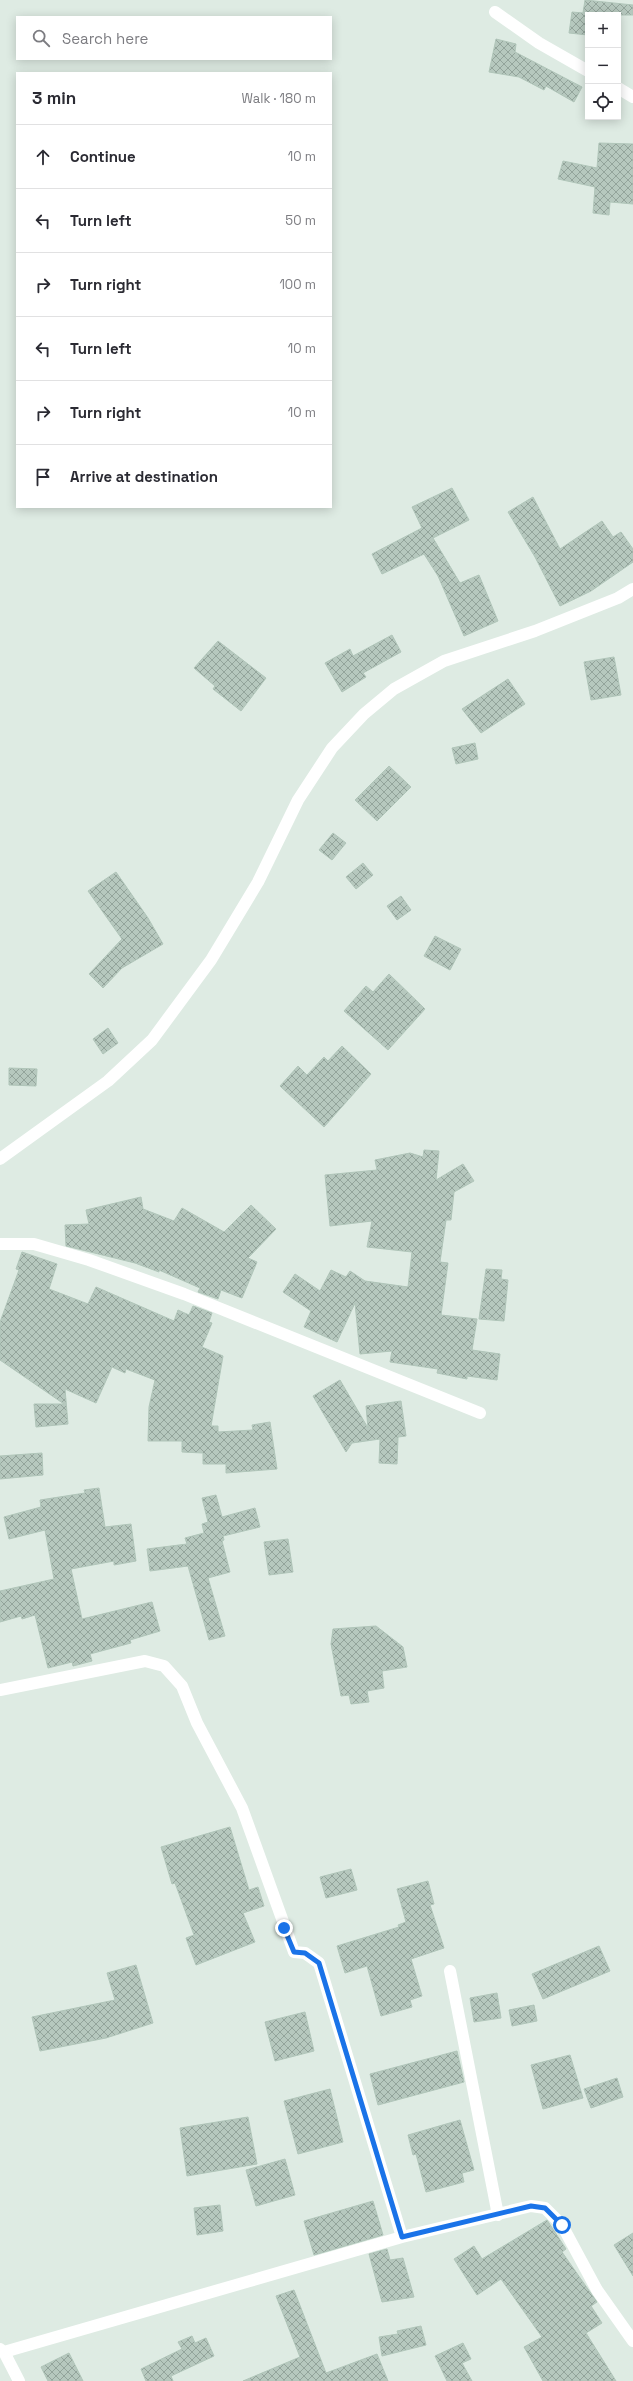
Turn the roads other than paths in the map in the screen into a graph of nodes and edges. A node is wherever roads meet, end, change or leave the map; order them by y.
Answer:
1 (495, 12) dead end
2 (585, 69) edge
3 (621, 90) edge
4 (633, 97) edge
5 (633, 589) edge
6 (0, 1159) edge
7 (0, 1244) edge
8 (480, 1413) dead end
9 (0, 1690) edge
10 (450, 1971) dead end
11 (498, 2215) junction
12 (402, 2237) junction
13 (633, 2341) edge
14 (2, 2351) edge
15 (19, 2381) edge

1 - 2 street
3 - 4 street
5 - 6 street
7 - 8 street
9 - 12 street
10 - 11 street
11 - 12 street
11 - 13 street
12 - 14 street
14 - 15 street

